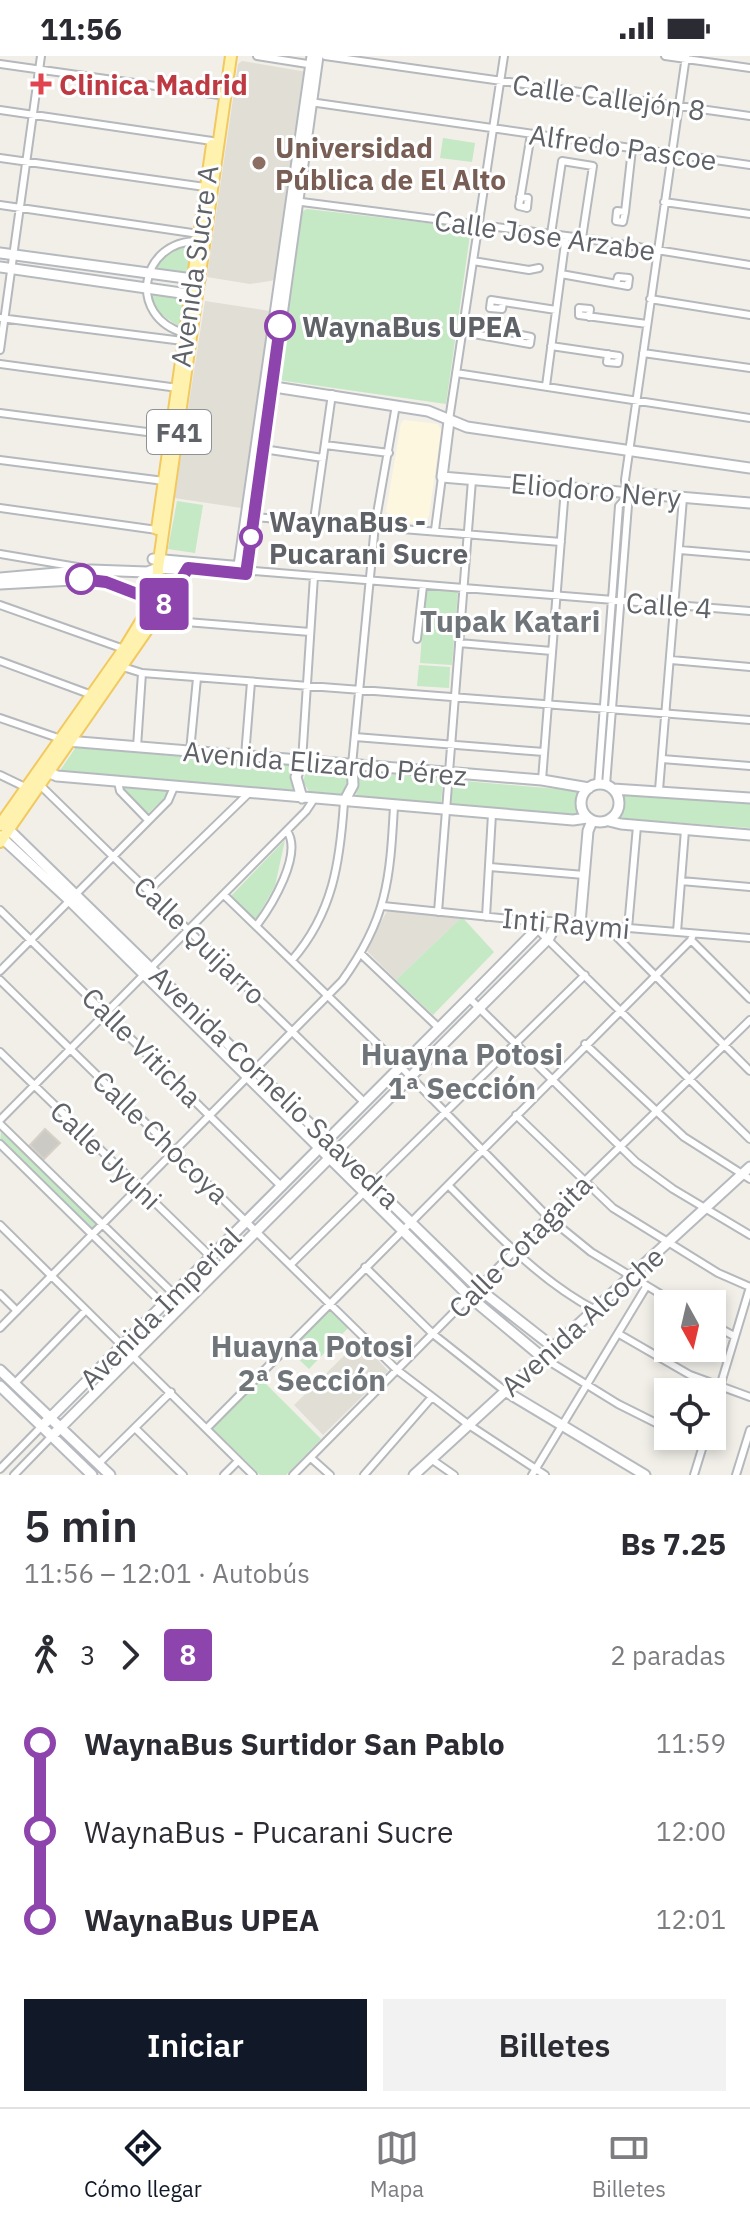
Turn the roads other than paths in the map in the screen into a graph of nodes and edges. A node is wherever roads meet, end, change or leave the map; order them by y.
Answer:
1 (41, 56) edge
2 (224, 56) edge
3 (231, 56) edge
4 (257, 56) edge
5 (325, 56) edge
6 (504, 56) edge
7 (665, 56) edge
8 (685, 58) edge
9 (315, 60) edge
10 (0, 64) edge
11 (750, 68) edge
12 (39, 70) junction
13 (500, 82) junction
14 (219, 95) junction
15 (309, 102) junction
16 (678, 106) junction
17 (0, 110) edge
18 (33, 114) junction
19 (750, 116) edge
20 (493, 128) junction
21 (531, 134) junction
22 (212, 141) junction
23 (632, 149) junction
24 (671, 154) junction
25 (0, 158) edge
26 (26, 161) junction
27 (750, 165) edge
28 (205, 187) junction
29 (520, 197) dead end
30 (295, 201) junction
31 (664, 202) junction
32 (0, 205) edge
33 (20, 208) junction
34 (625, 212) dead end
35 (750, 214) edge
36 (478, 224) junction
37 (551, 234) junction
38 (566, 236) junction
39 (198, 238) junction
40 (582, 238) junction
41 (657, 251) junction
42 (0, 253) edge
43 (13, 255) junction
44 (473, 261) junction
45 (750, 265) edge
46 (0, 267) edge
47 (539, 268) dead end
48 (11, 269) junction
49 (149, 273) junction
50 (561, 274) junction
51 (196, 280) junction
52 (616, 284) dead end
53 (147, 288) junction
54 (194, 294) junction
55 (650, 299) junction
56 (503, 302) dead end
57 (556, 310) junction
58 (750, 315) edge
59 (589, 317) dead end
60 (2, 318) edge
61 (647, 324) junction
62 (462, 332) junction
63 (179, 336) junction
64 (520, 342) dead end
65 (551, 346) junction
66 (0, 350) edge
67 (643, 353) junction
68 (608, 354) dead end
69 (0, 364) edge
70 (750, 368) edge
71 (456, 373) junction
72 (268, 386) junction
73 (546, 386) junction
74 (181, 389) junction
75 (332, 394) junction
76 (636, 401) junction
77 (396, 405) junction
78 (0, 413) edge
79 (750, 418) edge
80 (449, 421) junction
81 (170, 435) junction
82 (325, 445) junction
83 (263, 449) junction
84 (629, 451) junction
85 (389, 453) junction
86 (323, 458) junction
87 (0, 460) edge
88 (750, 468) edge
89 (442, 477) junction
90 (472, 480) junction
91 (164, 481) junction
92 (565, 488) junction
93 (625, 496) junction
94 (683, 498) junction
95 (750, 503) edge
96 (0, 508) edge
97 (253, 517) junction
98 (314, 520) junction
99 (375, 525) junction
100 (157, 530) junction
101 (435, 530) junction
102 (468, 533) junction
103 (561, 542) junction
104 (680, 550) junction
105 (0, 554) edge
106 (750, 556) edge
107 (155, 565) junction
108 (190, 565) junction
109 (245, 570) junction
110 (91, 574) junction
111 (314, 576) junction
112 (0, 578) edge
113 (370, 581) junction
114 (0, 584) edge
115 (423, 586) junction
116 (463, 589) junction
117 (557, 596) junction
118 (611, 600) junction
119 (620, 601) junction
120 (156, 602) junction
121 (0, 605) edge
122 (675, 605) junction
123 (750, 611) edge
124 (151, 615) junction
125 (310, 632) junction
126 (417, 639) dead end
127 (459, 643) junction
128 (124, 649) junction
129 (552, 651) junction
130 (671, 660) junction
131 (0, 661) edge
132 (123, 667) junction
133 (750, 667) edge
134 (142, 673) junction
135 (197, 678) junction
136 (251, 682) junction
137 (306, 687) junction
138 (359, 690) junction
139 (92, 695) junction
140 (455, 698) junction
141 (548, 705) junction
142 (602, 709) junction
143 (612, 710) junction
144 (665, 714) junction
145 (0, 718) edge
146 (750, 720) edge
147 (355, 737) junction
148 (66, 740) junction
149 (451, 745) junction
150 (137, 747) junction
151 (190, 751) junction
152 (544, 752) junction
153 (245, 756) junction
154 (662, 759) junction
155 (302, 761) junction
156 (352, 765) junction
157 (750, 766) edge
158 (44, 771) junction
159 (449, 773) junction
160 (0, 775) edge
161 (542, 780) junction
162 (118, 782) junction
163 (33, 784) junction
164 (174, 787) junction
165 (601, 787) junction
166 (659, 790) junction
167 (249, 793) junction
168 (302, 798) junction
169 (750, 798) edge
170 (314, 799) junction
171 (344, 802) junction
172 (394, 806) junction
173 (446, 810) junction
174 (492, 814) junction
175 (590, 819) junction
176 (148, 820) junction
177 (609, 821) junction
178 (3, 825) edge
179 (637, 826) junction
180 (685, 830) junction
181 (287, 831) junction
182 (750, 835) edge
183 (1, 839) edge
184 (113, 856) junction
185 (490, 867) junction
186 (584, 875) junction
187 (681, 881) junction
188 (750, 887) edge
189 (149, 890) junction
190 (224, 895) junction
191 (72, 896) junction
192 (383, 906) junction
193 (0, 910) edge
194 (438, 912) junction
195 (486, 917) junction
196 (557, 923) junction
197 (580, 924) junction
198 (257, 925) junction
199 (538, 925) junction
200 (611, 927) junction
201 (628, 928) junction
202 (189, 930) junction
203 (677, 932) junction
204 (31, 937) junction
205 (692, 937) junction
206 (549, 938) junction
207 (750, 938) edge
208 (361, 954) junction
209 (292, 960) junction
210 (0, 971) edge
211 (149, 971) junction
212 (585, 975) junction
213 (655, 975) junction
214 (0, 980) edge
215 (329, 996) junction
216 (469, 998) junction
217 (750, 999) edge
218 (479, 1007) junction
219 (620, 1010) junction
220 (107, 1014) junction
221 (750, 1020) edge
222 (439, 1028) junction
223 (294, 1032) junction
224 (515, 1043) junction
225 (585, 1044) junction
226 (725, 1045) junction
227 (71, 1049) junction
228 (0, 1052) edge
229 (400, 1066) junction
230 (257, 1070) junction
231 (750, 1071) edge
232 (410, 1077) junction
233 (249, 1079) junction
234 (551, 1080) junction
235 (690, 1080) junction
236 (34, 1085) junction
237 (365, 1103) junction
238 (446, 1112) junction
239 (656, 1113) junction
240 (516, 1115) junction
241 (211, 1116) junction
242 (0, 1122) edge
243 (329, 1139) junction
244 (750, 1139) edge
245 (0, 1144) edge
246 (320, 1147) junction
247 (619, 1148) junction
248 (338, 1149) junction
249 (483, 1149) junction
250 (176, 1152) junction
251 (331, 1157) junction
252 (750, 1167) edge
253 (745, 1177) edge
254 (584, 1182) junction
255 (373, 1183) junction
256 (448, 1185) junction
257 (282, 1187) junction
258 (140, 1188) junction
259 (364, 1192) junction
260 (707, 1209) junction
261 (548, 1217) junction
262 (411, 1220) junction
263 (248, 1221) junction
264 (0, 1225) edge
265 (103, 1225) junction
266 (402, 1230) junction
267 (258, 1231) junction
268 (750, 1235) edge
269 (93, 1236) junction
270 (668, 1242) junction
271 (515, 1252) junction
272 (212, 1258) junction
273 (290, 1265) junction
274 (365, 1267) junction
275 (52, 1277) junction
276 (630, 1277) junction
277 (646, 1287) junction
278 (750, 1287) edge
279 (479, 1289) junction
280 (654, 1291) edge
281 (0, 1294) edge
282 (175, 1295) junction
283 (470, 1297) junction
284 (331, 1303) junction
285 (184, 1304) junction
286 (164, 1306) junction
287 (595, 1310) junction
288 (17, 1311) junction
289 (85, 1311) junction
290 (173, 1314) junction
291 (0, 1328) edge
292 (726, 1332) edge
293 (433, 1334) junction
294 (619, 1334) junction
295 (734, 1336) junction
296 (124, 1346) junction
297 (553, 1347) junction
298 (134, 1355) junction
299 (542, 1357) junction
300 (0, 1370) edge
301 (397, 1370) junction
302 (698, 1378) edge
303 (722, 1378) edge
304 (14, 1384) junction
305 (586, 1385) junction
306 (0, 1386) edge
307 (726, 1389) edge
308 (505, 1391) junction
309 (171, 1392) junction
310 (432, 1397) junction
311 (750, 1397) edge
312 (49, 1418) junction
313 (654, 1421) edge
314 (469, 1425) junction
315 (42, 1426) junction
316 (561, 1427) junction
317 (135, 1428) junction
318 (207, 1428) junction
319 (750, 1430) edge
320 (56, 1432) junction
321 (701, 1450) edge
322 (311, 1458) junction
323 (431, 1459) junction
324 (238, 1461) junction
325 (2, 1464) edge
326 (98, 1464) junction
327 (534, 1472) edge
328 (89, 1474) edge
329 (14, 1475) edge
330 (110, 1475) edge
331 (183, 1475) edge
332 (224, 1475) edge
333 (253, 1475) edge
334 (293, 1475) edge
335 (330, 1475) edge
336 (364, 1475) edge
337 (414, 1475) edge
338 (454, 1475) edge
339 (545, 1475) edge
340 (645, 1475) edge
341 (694, 1475) edge
342 (736, 1475) edge

1 - 12 street
2 - 14 main road, Avenida Sucre A / F41
3 - 51 main road, Avenida Sucre A / F41
4 - 9 street
5 - 13 street, Calle Callejón 8
6 - 13 street
7 - 8 street
8 - 11 street
8 - 16 street
9 - 15 street
10 - 12 street
12 - 14 street
12 - 18 street
13 - 16 street, Calle Callejón 8
13 - 20 street
14 - 22 main road, Avenida Sucre A / F41
15 - 20 street, Alfredo Pascoe
15 - 30 street
16 - 19 street, Calle Callejón 8
16 - 24 street
17 - 18 street
18 - 22 street
18 - 26 street
20 - 21 street, Alfredo Pascoe
20 - 36 street
21 - 23 street, Alfredo Pascoe
21 - 29 street
22 - 28 main road, Avenida Sucre A / F41
23 - 24 street, Alfredo Pascoe
23 - 34 street
24 - 27 street, Alfredo Pascoe
24 - 31 street
25 - 26 street
26 - 28 street
26 - 33 street
28 - 39 main road, Avenida Sucre A / F41
30 - 36 street, Calle Jose Arzabe
30 - 72 street
31 - 35 street
31 - 41 street
32 - 33 street
33 - 39 street
33 - 43 street
36 - 37 street, Calle Jose Arzabe
36 - 44 street
37 - 38 street, Calle Jose Arzabe
37 - 40 street
38 - 40 street, Calle Jose Arzabe
38 - 50 street
39 - 49 street
39 - 51 main road, Avenida Sucre A / F41
40 - 41 street, Calle Jose Arzabe
41 - 45 street, Calle Jose Arzabe
41 - 55 street
42 - 43 street
43 - 48 street
43 - 49 street
44 - 47 street
44 - 62 street
46 - 48 street
48 - 53 street
48 - 60 street
49 - 51 street
49 - 53 street
50 - 52 street
50 - 57 street
51 - 54 main road, Avenida Sucre A / F41
53 - 54 street
53 - 63 street
54 - 63 main road, Avenida Sucre A / F41
54 - 74 main road, Avenida Sucre A / F41
55 - 58 street
55 - 61 street
56 - 57 street
57 - 65 street
59 - 61 street
60 - 63 street
60 - 66 street
61 - 67 street
62 - 64 street
62 - 71 street
63 - 74 main road, Avenida Sucre A / F41
65 - 68 street
65 - 73 street
67 - 70 street
67 - 76 street
69 - 74 street
71 - 73 street
71 - 80 street
72 - 75 street, Eliodoro Nery
72 - 83 street
72 - 109 street
73 - 76 street
74 - 81 main road, Avenida Sucre A / F41
74 - 107 main road, Avenida Sucre A / F41
75 - 77 street, Eliodoro Nery
75 - 82 street
76 - 79 street
76 - 84 street
77 - 80 street, Eliodoro Nery
77 - 85 street
78 - 81 street
80 - 84 street, Eliodoro Nery
80 - 89 street
81 - 91 main road, Avenida Sucre A / F41
82 - 85 street
82 - 86 street
83 - 86 street
83 - 97 street
84 - 88 street, Eliodoro Nery
84 - 93 street
85 - 99 street
86 - 98 street
87 - 91 street
89 - 90 street, Eliodoro Nery
89 - 101 street
90 - 92 street, Eliodoro Nery
90 - 102 street
91 - 100 main road, Avenida Sucre A / F41
92 - 93 street, Eliodoro Nery
92 - 103 street
93 - 94 street, Eliodoro Nery
93 - 118 street
93 - 119 street
94 - 95 street, Eliodoro Nery
94 - 104 street
96 - 100 street
97 - 98 street
97 - 109 street
98 - 99 street
99 - 101 street
99 - 113 street
100 - 107 main road, Avenida Sucre A / F41
101 - 102 street
102 - 103 street
102 - 116 street
103 - 117 street
104 - 106 street
104 - 122 street
105 - 110 street
107 - 108 street
107 - 110 street
107 - 120 main road, F41
108 - 109 street
108 - 120 street
109 - 111 street, Calle 4
110 - 112 street
110 - 114 street
110 - 120 street
111 - 113 street, Calle 4
111 - 125 street
113 - 115 street, Calle 4
113 - 138 street
115 - 116 street, Calle 4
115 - 126 street
116 - 117 street, Calle 4
116 - 127 street
117 - 118 street, Calle 4
117 - 129 street
118 - 119 street, Calle 4
118 - 142 street
119 - 122 street, Calle 4
119 - 143 street
120 - 124 main road, F41
121 - 128 street
122 - 123 street, Calle 4
122 - 130 street
124 - 125 street
124 - 128 main road
124 - 132 main road
125 - 137 street
127 - 129 street
127 - 140 street
128 - 139 main road
129 - 141 street
130 - 133 street
130 - 144 street
131 - 139 street
132 - 134 street
132 - 148 main road
134 - 135 street
134 - 150 street
135 - 136 street
135 - 151 street
136 - 137 street
136 - 153 street
137 - 138 street
137 - 155 street
138 - 140 street
138 - 147 street
139 - 148 main road
140 - 141 street
140 - 149 street
141 - 142 street
141 - 152 street
142 - 143 street
142 - 165 street
143 - 144 street
143 - 165 street
144 - 146 street
144 - 154 street
145 - 148 street
147 - 149 street
147 - 156 street
148 - 150 street, Avenida Elizardo Pérez
148 - 158 main road
149 - 152 street
149 - 159 street
150 - 151 street, Avenida Elizardo Pérez
151 - 153 street, Avenida Elizardo Pérez
152 - 161 street
153 - 155 street, Avenida Elizardo Pérez
154 - 157 street
154 - 166 street
155 - 156 street, Avenida Elizardo Pérez
155 - 168 street
156 - 159 street, Avenida Elizardo Pérez
156 - 171 street
158 - 162 street, Avenida Elizardo Pérez
158 - 163 main road
159 - 161 street, Avenida Elizardo Pérez
159 - 173 street
160 - 163 street, Calle Quijarro
161 - 165 street, Avenida Elizardo Pérez
162 - 164 street, Avenida Elizardo Pérez
162 - 176 street
163 - 178 main road
163 - 184 street, Calle Quijarro
164 - 167 street, Avenida Elizardo Pérez
164 - 176 street
165 - 166 street, Avenida Elizardo Pérez
165 - 175 street
165 - 177 street
166 - 169 street, Avenida Elizardo Pérez
167 - 168 street, Avenida Elizardo Pérez
167 - 189 street
168 - 170 street, Avenida Elizardo Pérez
170 - 171 street, Avenida Elizardo Pérez
170 - 181 street
171 - 172 street, Avenida Elizardo Pérez
171 - 209 street
172 - 173 street, Avenida Elizardo Pérez
172 - 192 street
173 - 174 street, Avenida Elizardo Pérez
173 - 194 street
174 - 175 street, Avenida Elizardo Pérez
174 - 185 street
175 - 177 street, Avenida Elizardo Pérez
175 - 186 street
176 - 184 street
177 - 179 street
178 - 183 main road
178 - 191 street, Avenida Cornelio Saavedra
179 - 180 street
179 - 201 street
180 - 182 street
180 - 187 street
181 - 190 street
181 - 198 street
183 - 191 street, Avenida Cornelio Saavedra
184 - 189 street, Calle Quijarro
184 - 191 street
185 - 186 street
185 - 195 street
186 - 197 street
187 - 188 street
187 - 203 street
189 - 202 street, Calle Quijarro
190 - 198 street
190 - 202 street
191 - 204 street
191 - 211 street, Avenida Cornelio Saavedra
192 - 194 street, Inti Raymi
192 - 208 street
193 - 204 street, Calle Viticha
194 - 195 street, Inti Raymi
195 - 199 street, Inti Raymi
196 - 197 street, Inti Raymi
196 - 199 street, Inti Raymi
196 - 206 street, Avenida Imperial
197 - 200 street, Inti Raymi
198 - 209 street
199 - 206 street
199 - 216 street, Avenida Imperial
200 - 201 street, Inti Raymi
200 - 213 street
201 - 203 street, Inti Raymi
202 - 211 street
202 - 223 street, Calle Quijarro
203 - 205 street, Inti Raymi
204 - 210 street
204 - 220 street, Calle Viticha
205 - 207 street, Inti Raymi
205 - 213 street
205 - 217 street
206 - 212 street
206 - 218 street, Avenida Imperial
208 - 215 street
208 - 222 street
209 - 215 street
211 - 220 street
211 - 230 street, Avenida Cornelio Saavedra
211 - 233 street, Avenida Cornelio Saavedra
212 - 219 street
212 - 224 street
213 - 219 street
213 - 226 street
214 - 227 street, Calle Chocoya
215 - 223 street
215 - 229 street
216 - 218 street
216 - 222 street, Avenida Imperial
218 - 224 street
218 - 232 street, Avenida Imperial
219 - 225 street
219 - 235 street
220 - 227 street
220 - 241 street, Calle Viticha
221 - 226 street, Calle Cotagaita
222 - 229 street, Avenida Imperial
223 - 230 street
223 - 237 street, Calle Quijarro
224 - 234 street
224 - 238 street
225 - 234 street
225 - 239 street
226 - 231 street
226 - 235 street, Calle Cotagaita
227 - 236 street
227 - 250 street, Calle Chocoya
228 - 236 street, Calle Uyuni
229 - 232 street
229 - 237 street, Avenida Imperial
230 - 233 street
230 - 243 street, Avenida Cornelio Saavedra
232 - 238 street
232 - 248 street, Avenida Imperial
233 - 241 street
233 - 246 street, Avenida Cornelio Saavedra
234 - 240 street
234 - 247 street
235 - 239 street, Calle Cotagaita
235 - 244 street
236 - 242 street
236 - 258 street, Calle Uyuni
237 - 243 street, Avenida Imperial
238 - 249 street
238 - 255 street
239 - 247 street, Calle Cotagaita
239 - 253 street
240 - 249 street
240 - 254 street
241 - 250 street
241 - 257 street, Calle Viticha
242 - 265 street
243 - 246 street, Avenida Imperial
243 - 248 street, Avenida Cornelio Saavedra
245 - 269 street
246 - 251 street, Avenida Cornelio Saavedra
246 - 257 street, Avenida Imperial
247 - 254 street, Calle Cotagaita
247 - 260 street
248 - 251 street, Avenida Imperial
248 - 255 street, Avenida Cornelio Saavedra
249 - 256 street
249 - 261 street
250 - 258 street
250 - 263 street, Calle Chocoya
251 - 259 street, Avenida Cornelio Saavedra
251 - 267 street, Avenida Imperial
252 - 253 street, Avenida Alcoche
253 - 260 street, Avenida Alcoche
254 - 261 street, Calle Cotagaita
254 - 270 street
255 - 259 street
255 - 262 street, Avenida Cornelio Saavedra
256 - 262 street
256 - 271 street
257 - 263 street, Avenida Imperial
258 - 265 street
258 - 272 street, Calle Uyuni
259 - 266 street, Avenida Cornelio Saavedra
259 - 273 street
260 - 268 street
260 - 270 street, Avenida Alcoche
261 - 271 street, Calle Cotagaita
261 - 276 street
262 - 266 street
262 - 279 street, Avenida Cornelio Saavedra
263 - 267 street, Calle Chocoya
263 - 272 street, Avenida Imperial
264 - 275 street
265 - 269 street
265 - 282 street
266 - 274 street
266 - 283 street, Avenida Cornelio Saavedra
267 - 273 street, Calle Chocoya
267 - 285 street, Avenida Imperial
269 - 275 street
269 - 286 street
270 - 276 street, Avenida Alcoche
270 - 278 street
271 - 279 street, Calle Cotagaita
271 - 287 street
272 - 282 street, Avenida Imperial
273 - 284 street, Calle Chocoya
274 - 284 street
274 - 293 street
275 - 288 street
275 - 289 street
276 - 277 street
276 - 287 street, Avenida Alcoche
277 - 280 street
277 - 294 street
278 - 295 street
279 - 283 street, Calle Cotagaita
279 - 297 street, Avenida Cornelio Saavedra
281 - 288 street
282 - 285 street
282 - 286 street, Avenida Imperial
283 - 293 street, Calle Cotagaita
283 - 299 street, Avenida Cornelio Saavedra
284 - 301 street, Calle Chocoya
284 - 318 street
285 - 290 street, Avenida Imperial
286 - 290 street
286 - 296 street, Avenida Imperial
287 - 297 street, Avenida Alcoche
288 - 291 street
289 - 296 street
289 - 304 street
290 - 298 street, Avenida Imperial
292 - 295 street
293 - 301 street, Calle Cotagaita
293 - 308 street
294 - 302 street
294 - 305 street
295 - 303 street
296 - 298 street
296 - 312 street, Avenida Imperial
297 - 299 street, Avenida Alcoche
298 - 309 street
298 - 320 street, Avenida Imperial
299 - 305 street
299 - 308 street, Avenida Alcoche
300 - 304 street
301 - 310 street, Calle Chocoya
301 - 322 street, Calle Cotagaita
304 - 312 street
305 - 313 street
305 - 316 street
306 - 315 street
307 - 311 street
308 - 314 street, Avenida Alcoche
308 - 316 street
309 - 317 street
309 - 318 street
310 - 314 street, Calle Chocoya
310 - 336 street
312 - 315 street, Avenida Imperial
312 - 320 street
314 - 323 street, Avenida Alcoche
314 - 327 street, Calle Chocoya
315 - 320 street
315 - 325 street, Avenida Imperial
316 - 327 street
316 - 340 street
317 - 326 street
317 - 331 street
318 - 324 street
319 - 342 street
320 - 326 street
320 - 328 street
320 - 329 street, Avenida Imperial
321 - 341 street
322 - 334 street, Calle Cotagaita
322 - 335 street
323 - 337 street, Avenida Alcoche
323 - 338 street
324 - 332 street
324 - 333 street
326 - 330 street
327 - 339 street, Calle Chocoya

